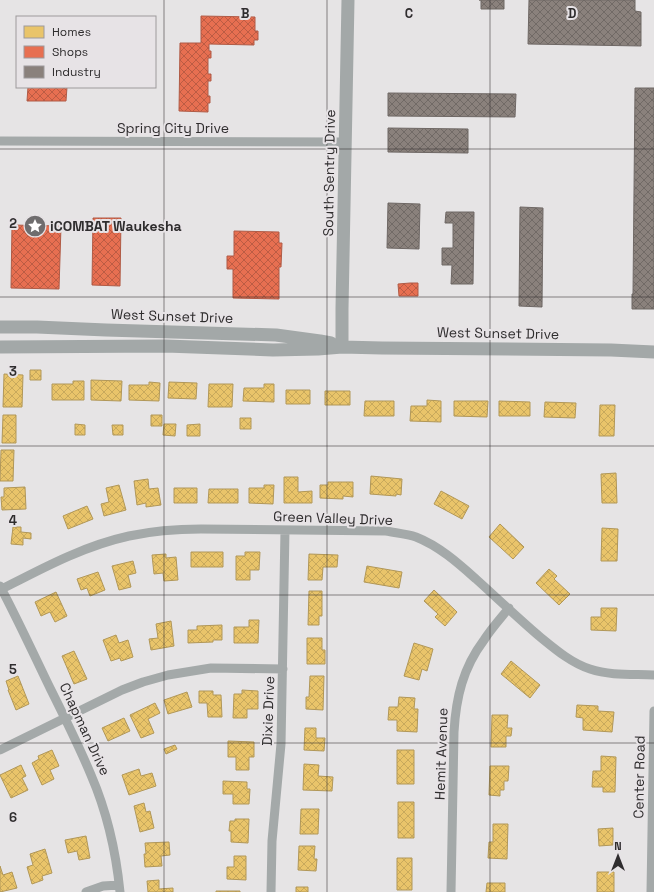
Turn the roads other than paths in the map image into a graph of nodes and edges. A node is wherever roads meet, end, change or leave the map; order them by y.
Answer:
1 (348, 0) edge
2 (0, 141) edge
3 (345, 142) junction
4 (0, 327) edge
5 (342, 346) junction
6 (0, 347) edge
7 (654, 352) edge
8 (285, 530) junction
9 (1, 589) edge
10 (509, 608) junction
11 (283, 670) junction
12 (654, 675) edge
13 (654, 711) edge
14 (65, 718) junction
15 (0, 750) edge
16 (120, 889) edge
17 (86, 892) edge
18 (271, 892) edge
19 (451, 892) edge
20 (651, 892) edge

1 - 3 main road, South Sentry Drive
2 - 3 street, Spring City Drive
3 - 5 main road, South Sentry Drive
4 - 5 main road, West Sunset Drive
5 - 6 main road, West Sunset Drive
5 - 7 main road, West Sunset Drive
8 - 9 street, Green Valley Drive
8 - 10 street, Green Valley Drive
8 - 11 street, Dixie Drive
9 - 14 street, Chapman Drive
10 - 12 street, Green Valley Drive
10 - 19 street, Hemit Avenue
11 - 14 street
11 - 18 street, Dixie Drive
13 - 20 street, Center Road
14 - 15 street
14 - 16 street, Chapman Drive
16 - 17 street

